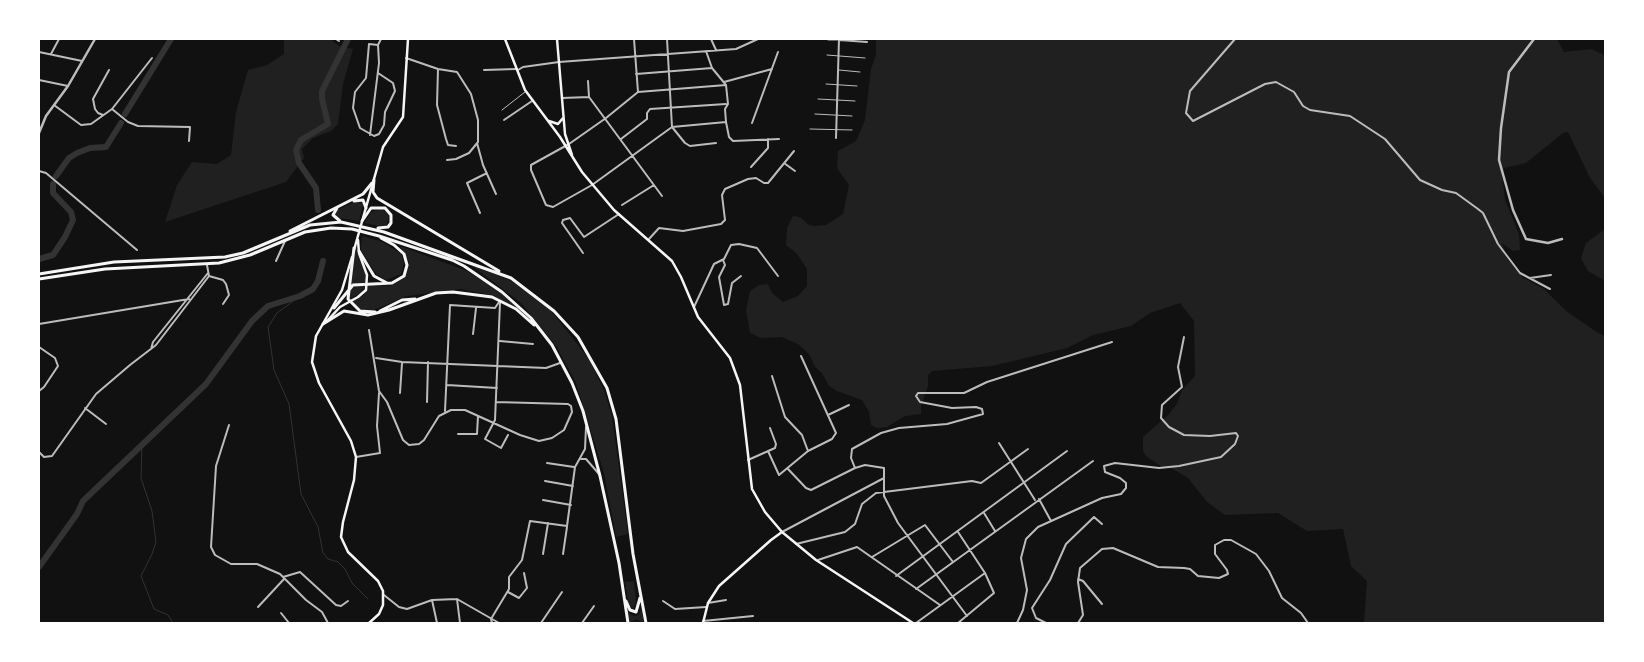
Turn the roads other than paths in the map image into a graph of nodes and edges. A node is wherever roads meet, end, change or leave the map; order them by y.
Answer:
1 (59, 39) edge
2 (95, 39) edge
3 (336, 39) edge
4 (381, 39) edge
5 (408, 39) edge
6 (505, 39) edge
7 (557, 39) edge
8 (634, 39) edge
9 (667, 39) edge
10 (711, 39) edge
11 (758, 39) edge
12 (1235, 39) edge
13 (1534, 39) edge
14 (828, 40) dead end
15 (839, 40) edge
16 (338, 41) dead end
17 (867, 42) dead end
18 (378, 44) junction
19 (716, 50) junction
20 (706, 51) junction
21 (39, 52) edge
22 (778, 52) dead end
23 (667, 54) junction
24 (51, 55) junction
25 (827, 55) dead end
26 (635, 56) junction
27 (838, 56) junction
28 (152, 58) dead end
29 (406, 58) junction
30 (865, 58) dead end
31 (82, 61) junction
32 (559, 62) junction
33 (712, 68) junction
34 (438, 69) junction
35 (772, 69) junction
36 (109, 70) dead end
37 (484, 70) dead end
38 (516, 70) junction
39 (838, 70) junction
40 (668, 72) junction
41 (860, 72) dead end
42 (378, 73) junction
43 (636, 74) junction
44 (39, 80) edge
45 (588, 81) dead end
46 (724, 82) junction
47 (826, 84) dead end
48 (726, 85) junction
49 (838, 85) junction
50 (68, 86) junction
51 (857, 86) dead end
52 (670, 90) junction
53 (526, 92) junction
54 (638, 92) junction
55 (589, 96) junction
56 (562, 98) junction
57 (818, 99) dead end
58 (837, 100) junction
59 (532, 101) junction
60 (855, 101) dead end
61 (728, 104) junction
62 (54, 105) junction
63 (671, 107) junction
64 (112, 109) junction
65 (502, 110) dead end
66 (815, 114) dead end
67 (103, 115) junction
68 (837, 115) junction
69 (564, 116) junction
70 (852, 116) dead end
71 (606, 118) junction
72 (504, 120) dead end
73 (548, 121) junction
74 (726, 122) junction
75 (752, 123) dead end
76 (672, 127) junction
77 (810, 129) dead end
78 (837, 130) junction
79 (852, 130) dead end
80 (39, 133) edge
81 (370, 135) junction
82 (836, 138) dead end
83 (621, 139) junction
84 (768, 139) junction
85 (778, 139) dead end
86 (189, 140) dead end
87 (477, 143) junction
88 (716, 143) dead end
89 (567, 145) junction
90 (456, 146) dead end
91 (794, 151) dead end
92 (632, 154) junction
93 (447, 160) dead end
94 (784, 163) junction
95 (752, 167) dead end
96 (39, 171) edge
97 (795, 171) dead end
98 (487, 172) junction
99 (374, 180) junction
100 (592, 185) junction
101 (654, 185) junction
102 (496, 194) dead end
103 (662, 196) dead end
104 (622, 205) dead end
105 (366, 208) junction
106 (480, 213) dead end
107 (619, 214) junction
108 (340, 222) junction
109 (362, 222) junction
110 (369, 227) junction
111 (369, 233) junction
112 (358, 235) junction
113 (276, 238) junction
114 (649, 239) junction
115 (1562, 239) dead end
116 (286, 240) junction
117 (354, 248) junction
118 (137, 250) dead end
119 (359, 251) junction
120 (583, 253) dead end
121 (723, 259) junction
122 (276, 261) dead end
123 (207, 264) junction
124 (39, 274) edge
125 (208, 275) junction
126 (1551, 275) dead end
127 (741, 276) dead end
128 (778, 276) dead end
129 (511, 278) junction
130 (1530, 278) junction
131 (39, 280) edge
132 (390, 283) junction
133 (1550, 289) dead end
134 (186, 299) junction
135 (191, 299) junction
136 (417, 300) junction
137 (500, 300) junction
138 (409, 302) junction
139 (223, 304) dead end
140 (694, 307) junction
141 (334, 308) junction
142 (476, 308) junction
143 (380, 310) junction
144 (39, 324) edge
145 (322, 325) junction
146 (369, 330) dead end
147 (473, 334) dead end
148 (544, 334) junction
149 (1184, 337) dead end
150 (499, 341) junction
151 (1112, 342) dead end
152 (533, 344) dead end
153 (39, 347) edge
154 (151, 348) junction
155 (801, 356) dead end
156 (375, 358) junction
157 (402, 362) junction
158 (428, 362) junction
159 (562, 362) junction
160 (447, 364) junction
161 (498, 366) junction
162 (772, 376) dead end
163 (446, 385) junction
164 (497, 388) junction
165 (39, 391) edge
166 (379, 391) junction
167 (400, 393) dead end
168 (427, 402) dead end
169 (496, 402) junction
170 (849, 405) dead end
171 (85, 408) junction
172 (445, 412) junction
173 (828, 415) junction
174 (478, 416) junction
175 (493, 423) junction
176 (106, 424) dead end
177 (587, 424) junction
178 (229, 425) dead end
179 (770, 428) dead end
180 (458, 434) dead end
181 (508, 435) dead end
182 (999, 443) dead end
183 (1028, 449) dead end
184 (768, 451) junction
185 (808, 451) junction
186 (1068, 451) dead end
187 (39, 452) edge
188 (356, 457) junction
189 (581, 459) junction
190 (748, 460) junction
191 (1011, 461) junction
192 (1093, 461) dead end
193 (547, 463) dead end
194 (575, 467) junction
195 (855, 468) junction
196 (788, 469) junction
197 (600, 474) junction
198 (884, 478) junction
199 (546, 481) dead end
200 (1024, 484) junction
201 (573, 486) junction
202 (884, 491) junction
203 (1039, 499) junction
204 (543, 500) dead end
205 (1036, 501) junction
206 (571, 505) junction
207 (984, 513) junction
208 (1051, 522) junction
209 (548, 523) junction
210 (1102, 524) dead end
211 (567, 526) junction
212 (996, 531) junction
213 (782, 532) junction
214 (958, 532) junction
215 (907, 534) junction
216 (796, 544) junction
217 (940, 544) junction
218 (970, 550) junction
219 (543, 554) dead end
220 (563, 554) dead end
221 (923, 556) junction
222 (872, 557) junction
223 (816, 560) junction
224 (952, 562) junction
225 (524, 573) dead end
226 (985, 573) junction
227 (936, 574) junction
228 (896, 576) junction
229 (284, 578) junction
230 (1078, 579) junction
231 (916, 589) junction
232 (562, 592) dead end
233 (507, 593) junction
234 (624, 593) junction
235 (640, 594) junction
236 (384, 595) junction
237 (953, 595) junction
238 (457, 599) junction
239 (432, 600) junction
240 (726, 600) dead end
241 (348, 601) dead end
242 (663, 601) dead end
243 (1102, 604) dead end
244 (707, 605) junction
245 (940, 605) junction
246 (594, 606) dead end
247 (258, 607) dead end
248 (281, 613) dead end
249 (752, 616) dead end
250 (967, 616) junction
251 (492, 619) junction
252 (703, 622) edge
253 (289, 623) edge
254 (328, 623) edge
255 (369, 623) edge
256 (437, 623) edge
257 (460, 623) edge
258 (492, 623) edge
259 (499, 623) edge
260 (541, 623) edge
261 (582, 623) edge
262 (628, 623) edge
263 (646, 623) edge
264 (914, 623) edge
265 (958, 623) edge
266 (1017, 623) edge
267 (1045, 623) edge
268 (1078, 623) edge
269 (1308, 623) edge

1 - 24 street
2 - 31 street
3 - 16 street
4 - 18 street
5 - 29 main road
6 - 38 main road
7 - 32 main road
8 - 26 street
9 - 23 street
10 - 19 street
11 - 19 street
12 - 130 street
13 - 115 street
14 - 15 street
15 - 17 street
15 - 27 street
18 - 42 street
18 - 81 street
19 - 20 street
20 - 23 street
20 - 33 street
21 - 24 street
22 - 35 street
23 - 26 street
23 - 40 street
24 - 31 street
25 - 27 street
26 - 32 street
26 - 43 street
27 - 30 street
27 - 39 street
28 - 64 street
29 - 34 street
29 - 99 main road
31 - 50 street
32 - 38 street
32 - 56 main road
33 - 40 street
33 - 46 street
34 - 87 street
34 - 90 street
35 - 46 street
35 - 75 street
36 - 67 street
37 - 38 street
38 - 53 main road
39 - 41 street
39 - 49 street
40 - 43 street
40 - 52 street
42 - 81 street
42 - 81 street
43 - 54 street
44 - 50 street
45 - 55 street
46 - 48 street
47 - 49 street
48 - 52 street
48 - 61 street
49 - 51 street
49 - 58 street
50 - 62 street
52 - 54 street
52 - 63 street
53 - 59 main road
53 - 65 street
54 - 71 street
55 - 56 street
55 - 71 street
56 - 69 main road
57 - 58 street
58 - 60 street
58 - 68 street
59 - 72 street
59 - 73 main road
61 - 63 street
61 - 74 street
62 - 67 street
62 - 80 street
63 - 76 street
63 - 83 street
64 - 67 street
64 - 86 street
66 - 68 street
68 - 70 street
68 - 78 street
69 - 73 main road
69 - 89 main road
71 - 83 street
71 - 89 street
73 - 89 main road
74 - 76 street
74 - 84 street
76 - 88 street
76 - 92 street
77 - 78 street
78 - 79 street
78 - 82 street
83 - 92 street
84 - 85 street
84 - 95 street
87 - 93 street
87 - 98 street
89 - 100 main road
89 - 100 street
91 - 94 street
92 - 100 street
92 - 101 street
94 - 97 street
94 - 114 street
96 - 118 street
98 - 102 street
98 - 106 street
99 - 105 main road
99 - 113 highway
99 - 129 highway
100 - 107 main road
101 - 103 street
101 - 104 street
105 - 108 highway
105 - 109 main road
107 - 114 main road
107 - 120 street
108 - 110 highway
108 - 113 highway
109 - 110 highway
109 - 112 main road
110 - 129 highway
111 - 116 highway
111 - 132 highway
111 - 148 highway
112 - 117 main road
112 - 119 main road
113 - 124 highway
114 - 140 main road
116 - 122 street
116 - 123 highway
117 - 141 main road
117 - 143 highway
119 - 132 highway
119 - 145 main road
121 - 127 street
121 - 128 street
121 - 140 street
123 - 125 street
123 - 131 highway
125 - 134 street
125 - 135 street
125 - 139 street
126 - 130 street
129 - 235 highway
130 - 133 street
132 - 141 highway
134 - 135 street
134 - 144 street
134 - 154 street
135 - 154 street
136 - 137 highway
136 - 138 highway
136 - 143 highway
137 - 142 street
137 - 148 highway
137 - 150 street
138 - 143 highway
138 - 145 highway
140 - 190 main road
141 - 145 main road
142 - 147 street
142 - 160 street
145 - 188 main road
146 - 156 street
148 - 159 highway
149 - 208 street
150 - 152 street
150 - 161 street
151 - 195 street
153 - 165 street
154 - 171 street
155 - 173 street
156 - 157 street
156 - 166 street
157 - 158 street
157 - 167 street
158 - 160 street
158 - 168 street
159 - 161 street
159 - 177 highway
160 - 161 street
160 - 163 street
161 - 164 street
162 - 185 street
163 - 164 street
163 - 172 street
164 - 169 street
166 - 172 street
166 - 188 street
169 - 175 street
169 - 175 street
170 - 173 street
171 - 176 street
171 - 187 street
172 - 174 street
173 - 185 street
174 - 175 street
174 - 180 street
175 - 181 street
177 - 189 street
177 - 197 highway
178 - 229 street
179 - 184 street
182 - 191 street
183 - 191 street
184 - 190 street
184 - 196 street
185 - 196 street
186 - 200 street
188 - 236 main road
189 - 194 street
189 - 197 street
190 - 213 main road
191 - 200 street
191 - 202 street
192 - 203 street
193 - 194 street
194 - 201 street
195 - 196 street
195 - 198 street
197 - 234 highway
198 - 202 street
198 - 213 street
199 - 201 street
200 - 205 street
200 - 207 street
201 - 206 street
202 - 215 street
202 - 216 street
203 - 205 street
203 - 208 street
204 - 206 street
205 - 212 street
206 - 211 street
207 - 212 street
207 - 214 street
208 - 266 street
209 - 211 street
209 - 219 street
209 - 233 street
210 - 267 street
211 - 220 street
212 - 218 street
213 - 216 main road
213 - 244 main road
214 - 217 street
214 - 218 street
215 - 217 street
215 - 221 street
215 - 222 street
216 - 223 main road
217 - 221 street
217 - 224 street
218 - 224 street
218 - 226 street
221 - 227 street
221 - 228 street
222 - 223 street
222 - 228 street
223 - 264 main road
224 - 227 street
225 - 233 street
226 - 237 street
226 - 250 street
227 - 231 street
227 - 237 street
228 - 231 street
229 - 241 street
229 - 247 street
229 - 254 street
230 - 243 street
230 - 268 street
230 - 269 street
231 - 245 street
232 - 260 street
233 - 251 street
234 - 235 highway
234 - 262 highway
235 - 263 highway
236 - 239 street
236 - 255 main road
237 - 245 street
237 - 250 street
238 - 239 street
238 - 251 street
238 - 257 street
239 - 256 street
240 - 244 street
242 - 244 street
244 - 252 main road
245 - 264 street
246 - 261 street
248 - 253 street
249 - 252 street
250 - 265 street
251 - 258 street
251 - 259 street

